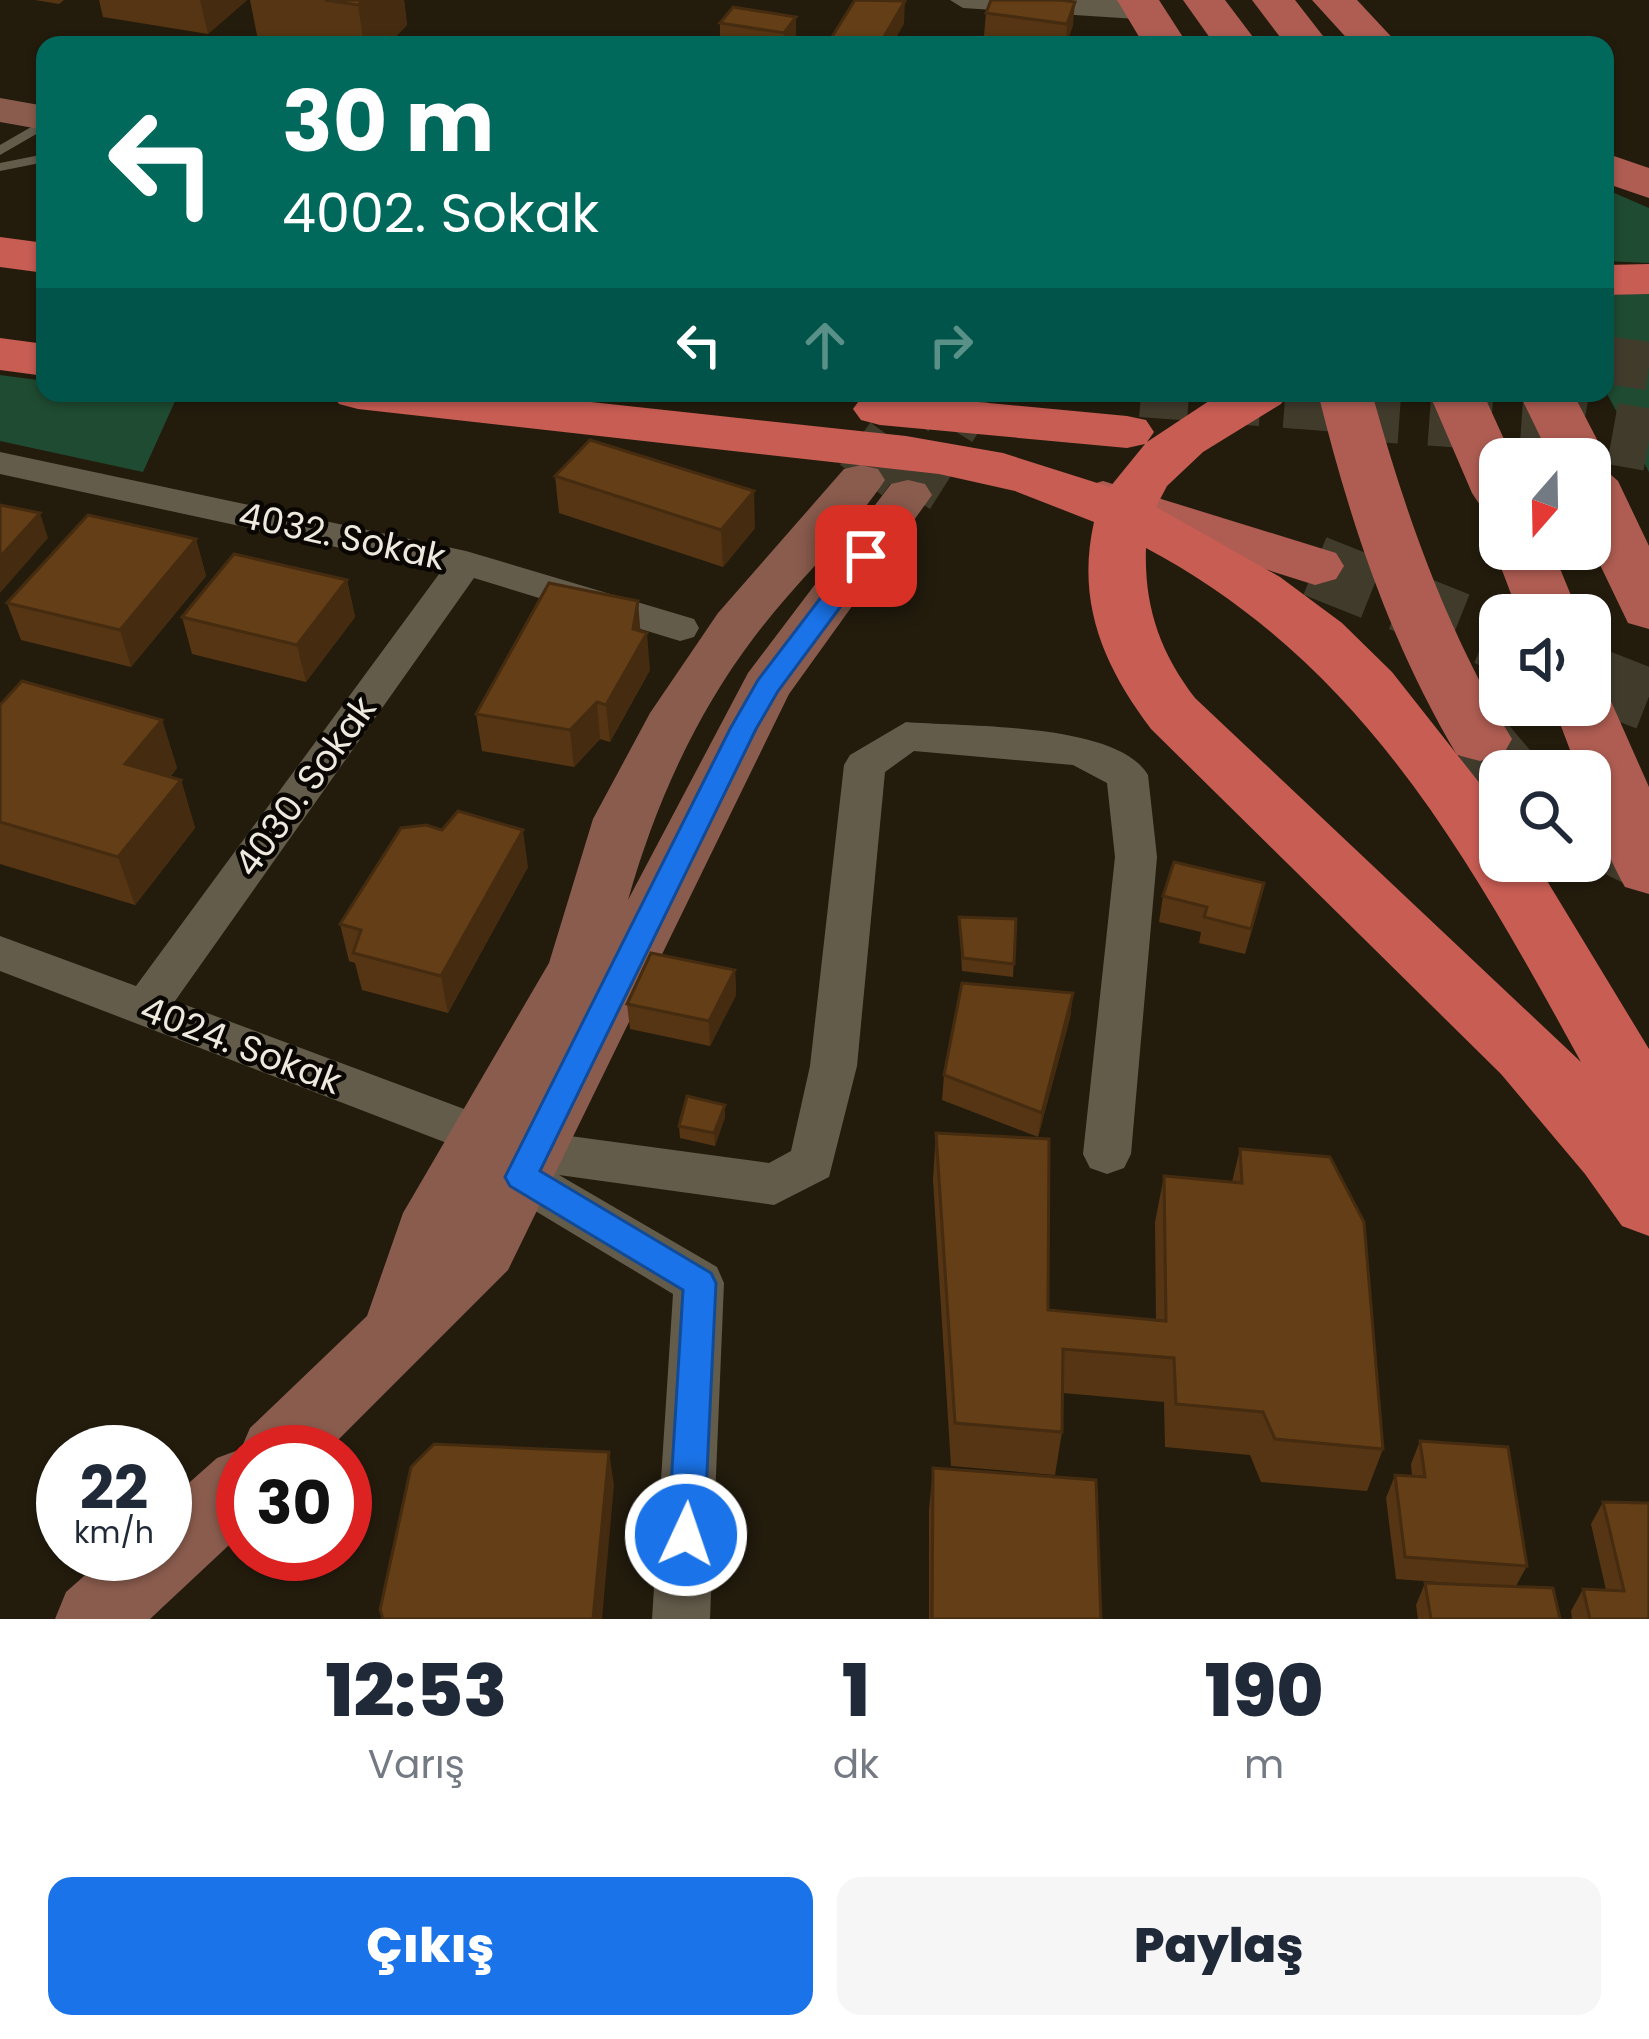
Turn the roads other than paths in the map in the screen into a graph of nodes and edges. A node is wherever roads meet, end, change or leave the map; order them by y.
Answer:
1 (963, 0) edge
2 (1274, 0) edge
3 (1333, 0) edge
4 (1140, 4) edge
5 (1160, 36) edge
6 (1301, 36) edge
7 (1367, 36) edge
8 (1614, 170) edge
9 (1649, 184) edge
10 (0, 252) edge
11 (36, 257) edge
12 (1649, 279) edge
13 (0, 280) edge
14 (1614, 280) edge
15 (36, 285) edge
16 (0, 321) edge
17 (36, 326) edge
18 (0, 354) edge
19 (36, 359) edge
20 (440, 402) edge
21 (776, 402) edge
22 (1248, 402) edge
23 (1347, 402) edge
24 (1460, 402) edge
25 (1550, 402) edge
26 (1568, 438) edge
27 (1479, 446) edge
28 (1134, 456) junction
29 (0, 463) edge
30 (1036, 479) junction
31 (885, 488) tunnel mouth
32 (1611, 527) edge
33 (466, 563) junction
34 (1315, 566) tunnel mouth
35 (1649, 609) edge
36 (680, 628) dead end
37 (1592, 726) edge
38 (1480, 739) tunnel mouth
39 (1649, 868) edge
40 (0, 952) edge
41 (144, 1009) junction
42 (1649, 1115) edge
43 (1107, 1154) dead end
44 (512, 1155) junction
45 (1649, 1202) edge
46 (304, 1425) edge
47 (216, 1508) edge
48 (94, 1619) edge
49 (681, 1619) edge

1 - 4 street
2 - 6 main road
3 - 7 main road
4 - 5 main road
8 - 9 main road
10 - 11 highway
12 - 14 highway
13 - 15 highway
16 - 17 highway
18 - 19 highway
20 - 30 highway
21 - 28 highway
22 - 28 highway
23 - 38 main road
24 - 27 main road
25 - 26 main road
28 - 45 highway
29 - 33 street, 4032. Sokak
30 - 34 main road
30 - 42 highway
31 - 44 main road
32 - 35 main road
33 - 36 street, 4032. Sokak
33 - 41 street, 4030. Sokak
37 - 39 main road
40 - 41 street, 4024. Sokak
41 - 44 street, 4024. Sokak
43 - 44 street
44 - 46 main road
44 - 49 street
47 - 48 main road

